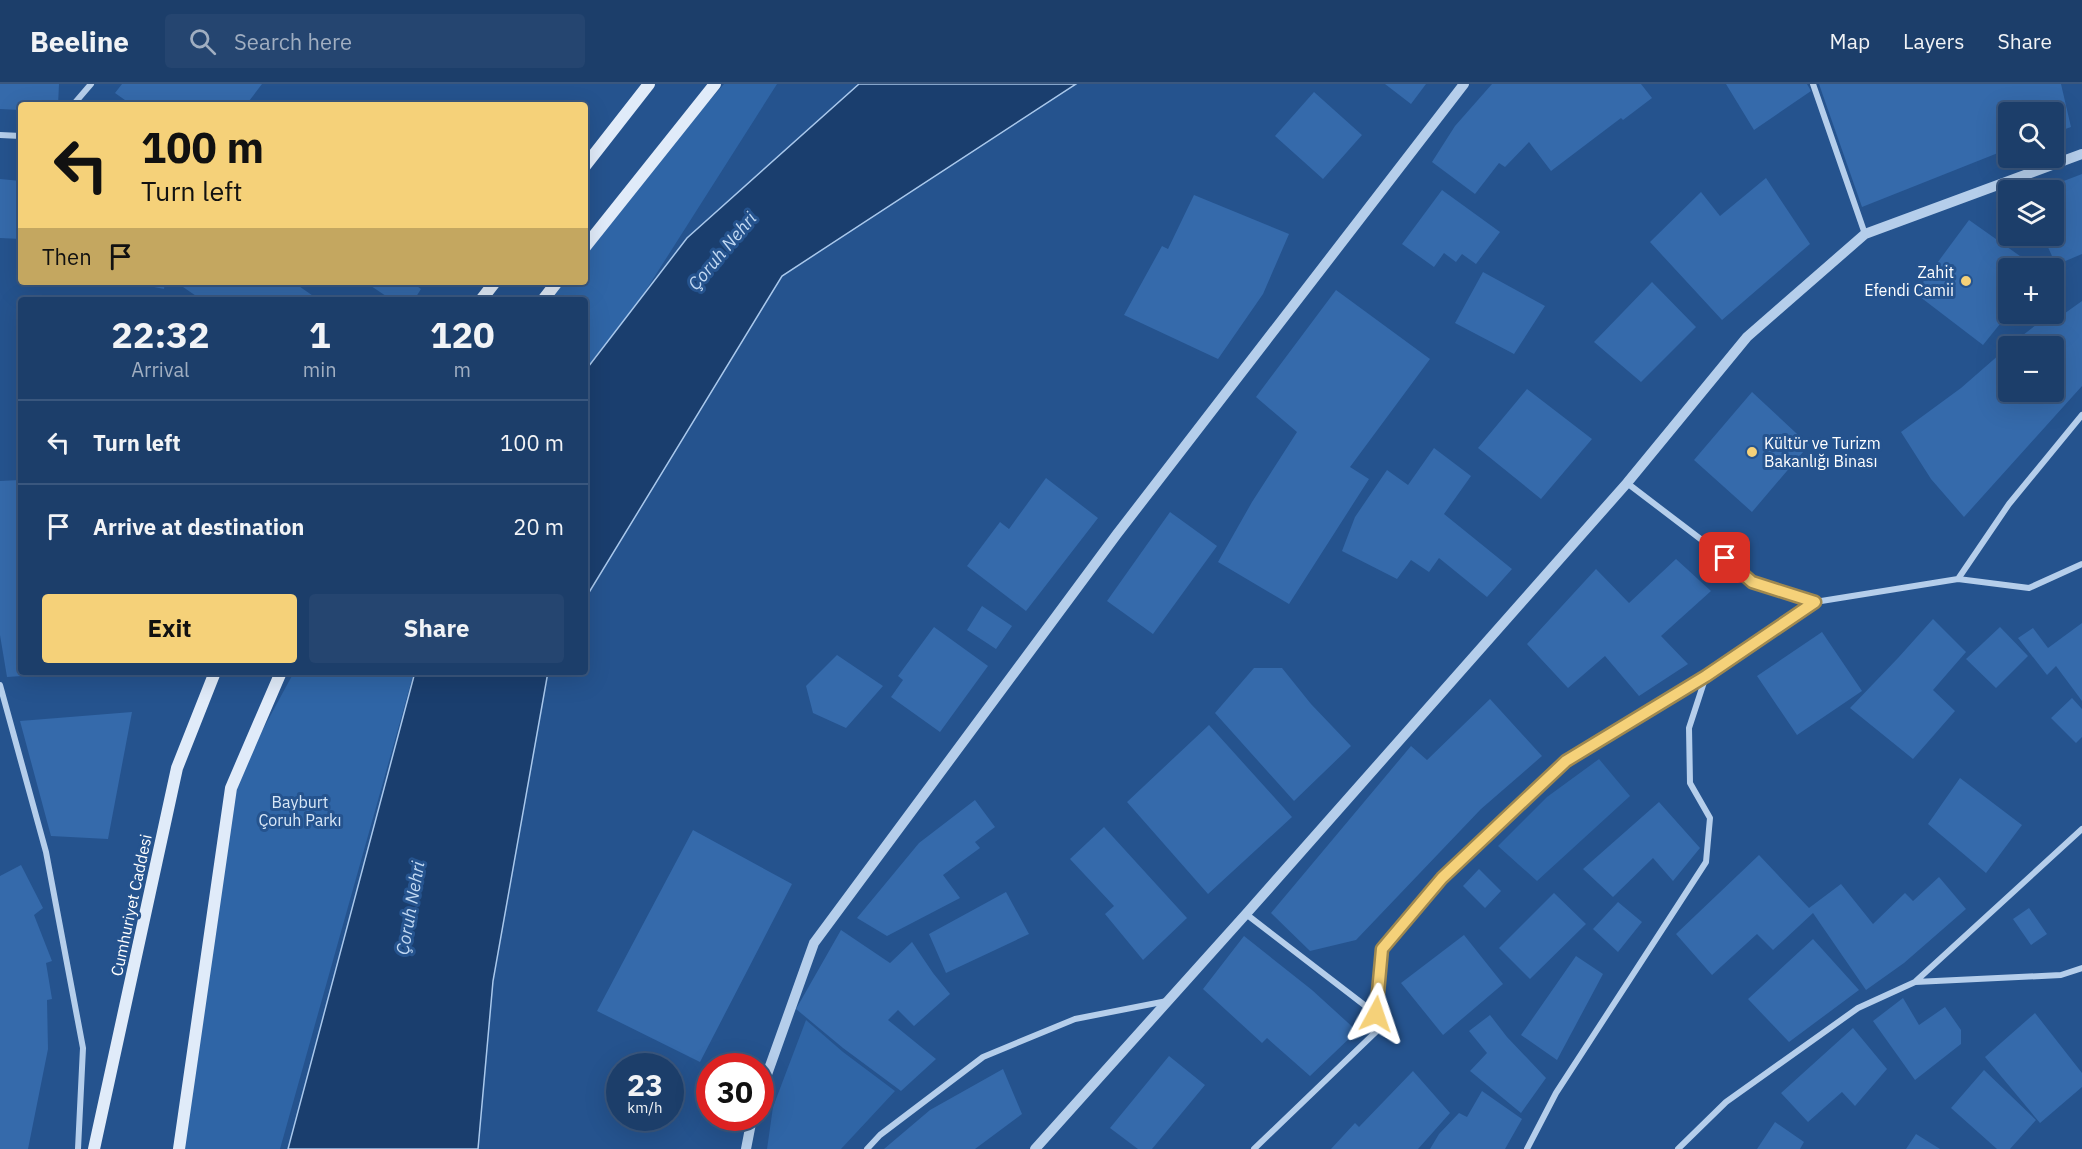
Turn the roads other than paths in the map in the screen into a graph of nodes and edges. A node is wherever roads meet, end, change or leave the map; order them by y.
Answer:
1 (91, 84) edge
2 (649, 84) edge
3 (715, 84) edge
4 (1464, 84) edge
5 (1813, 84) edge
6 (76, 102) edge
7 (0, 135) edge
8 (18, 136) edge
9 (2082, 154) edge
10 (588, 162) edge
11 (1865, 234) junction
12 (588, 243) edge
13 (493, 285) edge
14 (555, 285) edge
15 (483, 297) edge
16 (545, 297) edge
17 (2082, 415) edge
18 (1627, 483) junction
19 (2082, 564) edge
20 (1958, 579) junction
21 (1815, 602) junction
22 (214, 675) edge
23 (280, 675) edge
24 (1706, 676) junction
25 (0, 685) edge
26 (2082, 829) edge
27 (1246, 914) junction
28 (2082, 968) edge
29 (1915, 982) junction
30 (1167, 1001) junction
31 (1376, 1014) junction
32 (774, 1055) edge
33 (749, 1131) edge
34 (78, 1149) edge
35 (94, 1149) edge
36 (179, 1149) edge
37 (746, 1149) edge
38 (867, 1149) edge
39 (1035, 1149) edge
40 (1254, 1149) edge
41 (1527, 1149) edge
42 (1678, 1149) edge

1 - 6 street
2 - 10 main road
3 - 12 main road
4 - 32 street
5 - 11 street
7 - 8 street
9 - 11 street
11 - 18 street
13 - 15 main road
14 - 16 main road
17 - 20 street
18 - 21 street
18 - 27 street
19 - 20 street
20 - 21 street
21 - 24 street
22 - 35 main road, Cumhuriyet Caddesi
23 - 36 main road
24 - 31 street
24 - 41 street
25 - 34 street
26 - 29 street
27 - 30 street
27 - 31 street
28 - 29 street
29 - 42 street
30 - 38 street
30 - 39 street
31 - 40 street
33 - 37 street

